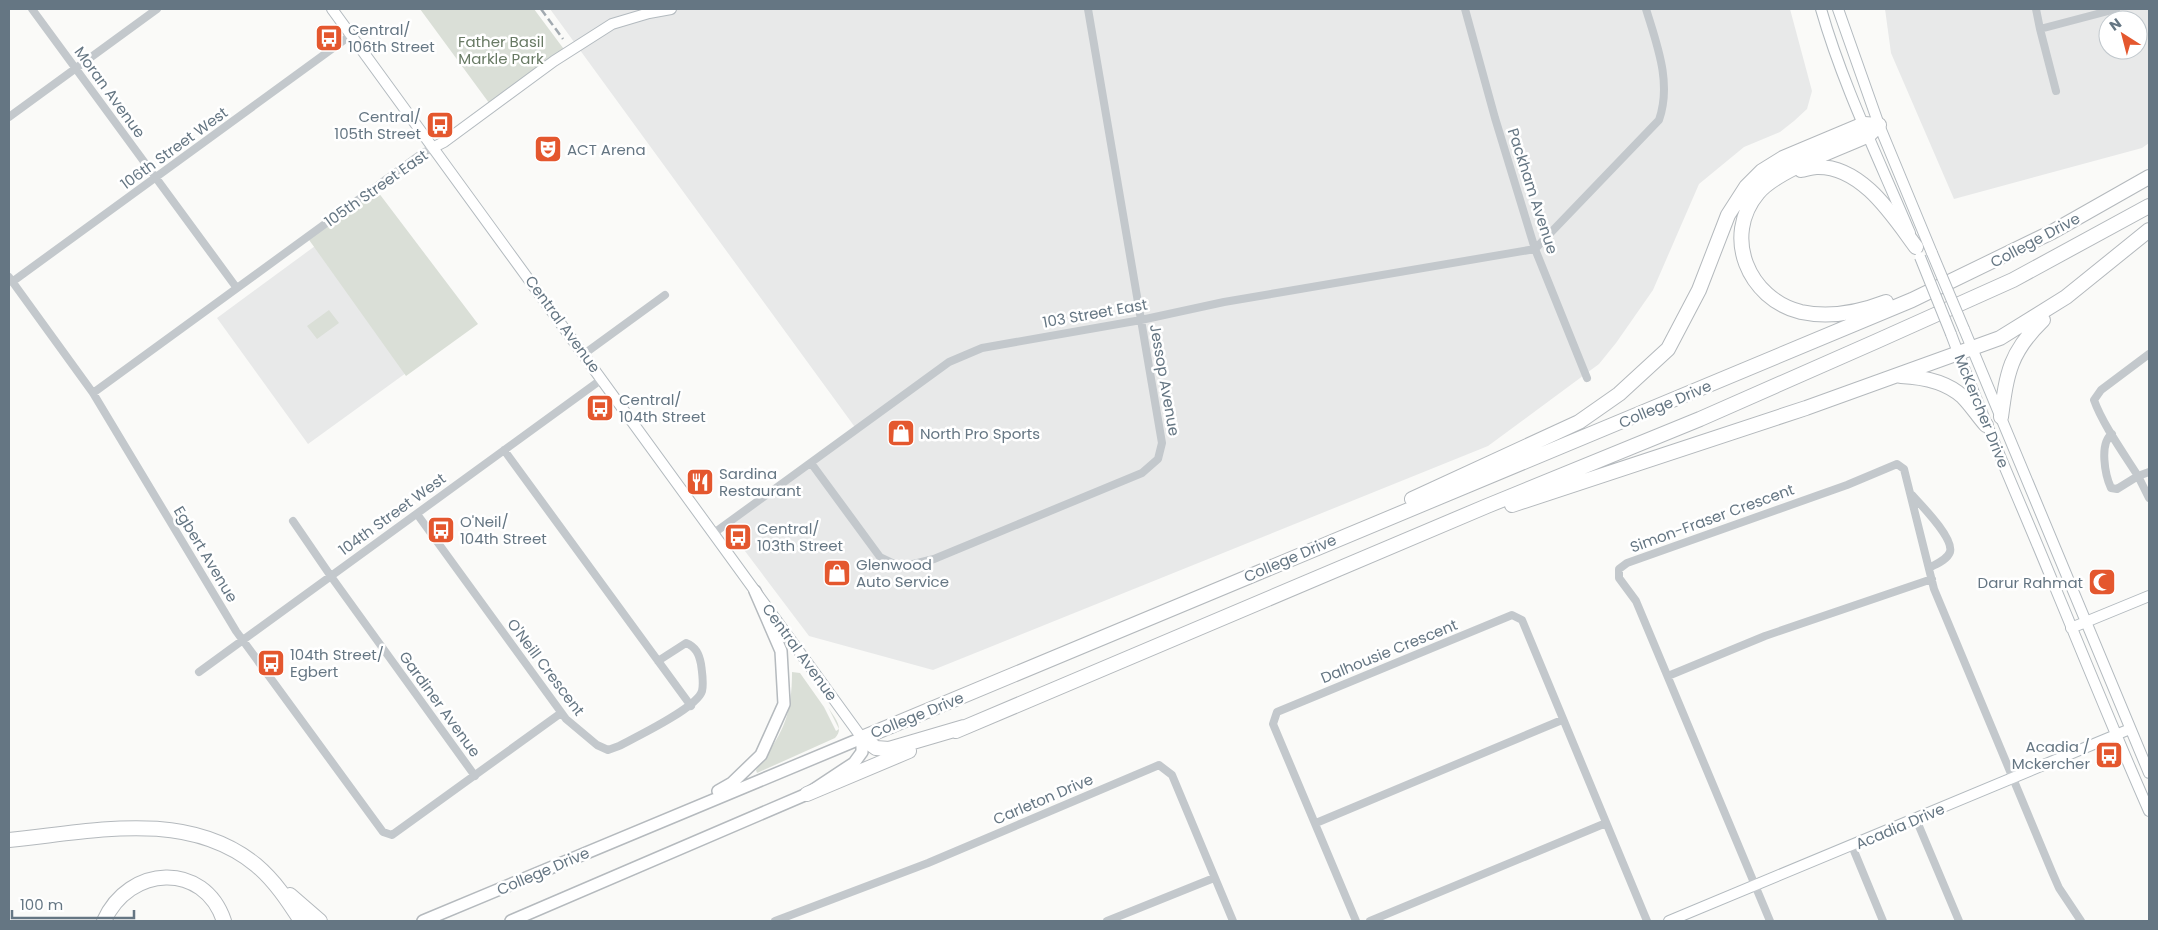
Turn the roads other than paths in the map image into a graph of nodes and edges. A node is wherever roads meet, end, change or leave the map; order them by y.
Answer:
1 (32, 9) edge
2 (157, 9) edge
3 (332, 9) edge
4 (672, 9) edge
5 (1088, 9) edge
6 (1465, 9) edge
7 (1646, 9) edge
8 (1821, 9) edge
9 (1838, 9) edge
10 (2036, 9) edge
11 (2116, 9) edge
12 (2040, 29) junction
13 (351, 35) junction
14 (76, 68) junction
15 (2056, 91) dead end
16 (9, 117) edge
17 (1871, 128) junction
18 (434, 147) junction
19 (1786, 173) junction
20 (2149, 177) edge
21 (155, 178) junction
22 (2149, 206) edge
23 (2149, 230) edge
24 (1535, 249) junction
25 (1918, 252) junction
26 (1999, 260) junction
27 (10, 280) edge
28 (236, 287) junction
29 (665, 295) dead end
30 (2066, 297) junction
31 (1141, 320) junction
32 (1965, 351) junction
33 (584, 354) junction
34 (2149, 354) edge
35 (1895, 375) junction
36 (602, 378) junction
37 (1587, 378) dead end
38 (93, 393) junction
39 (2001, 417) junction
40 (1986, 425) junction
41 (2112, 434) junction
42 (504, 450) junction
43 (811, 463) junction
44 (2149, 472) edge
45 (2138, 476) junction
46 (1910, 492) junction
47 (2149, 498) edge
48 (417, 514) junction
49 (293, 521) dead end
50 (714, 533) junction
51 (1421, 535) junction
52 (1343, 536) junction
53 (1929, 568) junction
54 (330, 576) junction
55 (1932, 579) junction
56 (755, 591) junction
57 (2149, 596) edge
58 (2086, 622) junction
59 (2071, 628) junction
60 (243, 639) junction
61 (658, 661) junction
62 (199, 672) dead end
63 (1668, 676) junction
64 (691, 706) junction
65 (561, 713) junction
66 (1562, 720) junction
67 (964, 727) junction
68 (2130, 729) junction
69 (2116, 735) junction
70 (862, 738) junction
71 (2149, 772) edge
72 (475, 776) junction
73 (2012, 777) junction
74 (807, 794) junction
75 (2149, 811) edge
76 (680, 814) junction
77 (1916, 819) junction
78 (1316, 823) junction
79 (1606, 823) junction
80 (9, 840) edge
81 (1852, 846) junction
82 (268, 877) junction
83 (1214, 878) junction
84 (1756, 885) junction
85 (104, 921) edge
86 (224, 921) edge
87 (302, 921) edge
88 (320, 921) edge
89 (423, 921) edge
90 (510, 921) edge
91 (775, 921) edge
92 (1107, 921) edge
93 (1233, 921) edge
94 (1356, 921) edge
95 (1370, 921) edge
96 (1647, 921) edge
97 (1669, 921) edge
98 (1770, 921) edge
99 (1883, 921) edge
100 (1959, 921) edge
101 (2082, 921) edge

1 - 14 street, Moran Avenue
2 - 14 street
3 - 13 main road, Central Avenue
4 - 18 main road, 105th Street East
5 - 31 street, Jessop Avenue
6 - 24 street, Packham Avenue
7 - 24 street
8 - 17 main road, McKercher Drive
9 - 17 main road, McKercher Drive
10 - 12 street
11 - 12 street
12 - 15 street
13 - 18 main road, Central Avenue
13 - 21 street, 106th Street West
14 - 16 street
14 - 21 street, Moran Avenue
17 - 19 highway
17 - 25 main road, McKercher Drive
17 - 32 main road, McKercher Drive, bridge
17 - 52 highway
18 - 28 street, 105th Street East
18 - 33 main road, Central Avenue
19 - 25 highway
19 - 26 highway
20 - 26 highway, College Drive
21 - 27 street, 106th Street West
21 - 28 street, Moran Avenue
22 - 51 highway, College Drive
23 - 30 highway
24 - 31 street, 103 Street East
24 - 37 street, Packham Avenue
25 - 32 main road, McKercher Drive, bridge
26 - 52 highway, College Drive
27 - 38 street, Egbert Avenue
28 - 38 street, 105th Street East
29 - 33 street
30 - 32 highway
30 - 39 highway
31 - 43 street, 103 Street East
31 - 43 street, Jessop Avenue
32 - 35 highway
32 - 39 main road, McKercher Drive
32 - 40 main road, McKercher Drive
33 - 36 main road, Central Avenue
34 - 41 street
35 - 40 highway
35 - 51 highway
36 - 42 street, 104th Street West
36 - 50 main road, Central Avenue
38 - 60 street, Egbert Avenue
39 - 58 main road, McKercher Drive
40 - 59 main road, McKercher Drive
41 - 45 street
41 - 45 street
42 - 48 street, 104th Street West
42 - 61 street
43 - 50 street, 103 Street East
44 - 45 street
45 - 47 street
46 - 53 street, Simon-Fraser Crescent
46 - 53 street, Simon-Fraser Crescent
46 - 63 street, Simon-Fraser Crescent
48 - 54 street, 104th Street West
48 - 65 street, O'Neill Crescent
49 - 54 street, Gardiner Avenue
50 - 56 main road, Central Avenue
51 - 67 highway, College Drive
52 - 70 highway, College Drive
53 - 55 street, Simon-Fraser Crescent
54 - 60 street, 104th Street West
54 - 72 street, Gardiner Avenue
55 - 63 street
55 - 73 street, Simon-Fraser Crescent
56 - 70 main road, Central Avenue
56 - 76 main road
57 - 58 main road
58 - 59 main road
58 - 68 main road, McKercher Drive
59 - 69 main road, McKercher Drive
60 - 62 street, 104th Street West
60 - 72 street, Egbert Avenue
61 - 64 street
61 - 64 street
63 - 84 street, Simon-Fraser Crescent
64 - 65 street, O'Neill Crescent
65 - 72 street
66 - 78 street
66 - 78 street, Dalhousie Crescent
66 - 79 street, Dalhousie Crescent
67 - 70 highway
67 - 74 highway, College Drive
68 - 69 main road, Acadia Drive
68 - 71 main road, McKercher Drive
69 - 73 main road, Acadia Drive
69 - 75 main road, McKercher Drive
70 - 74 main road
70 - 76 main road, College Drive
73 - 77 main road, Acadia Drive
73 - 101 street, Simon-Fraser Crescent
74 - 90 main road, College Drive
76 - 89 main road, College Drive
77 - 81 main road, Acadia Drive
77 - 100 street
78 - 94 street, Dalhousie Crescent
79 - 95 street
79 - 96 street, Dalhousie Crescent
80 - 82 highway
81 - 84 main road, Acadia Drive
81 - 99 street
82 - 87 highway
82 - 88 highway
83 - 91 street, Carleton Drive
83 - 92 street
83 - 93 street, Carleton Drive
84 - 97 main road, Acadia Drive
84 - 98 street, Simon-Fraser Crescent
85 - 86 highway

